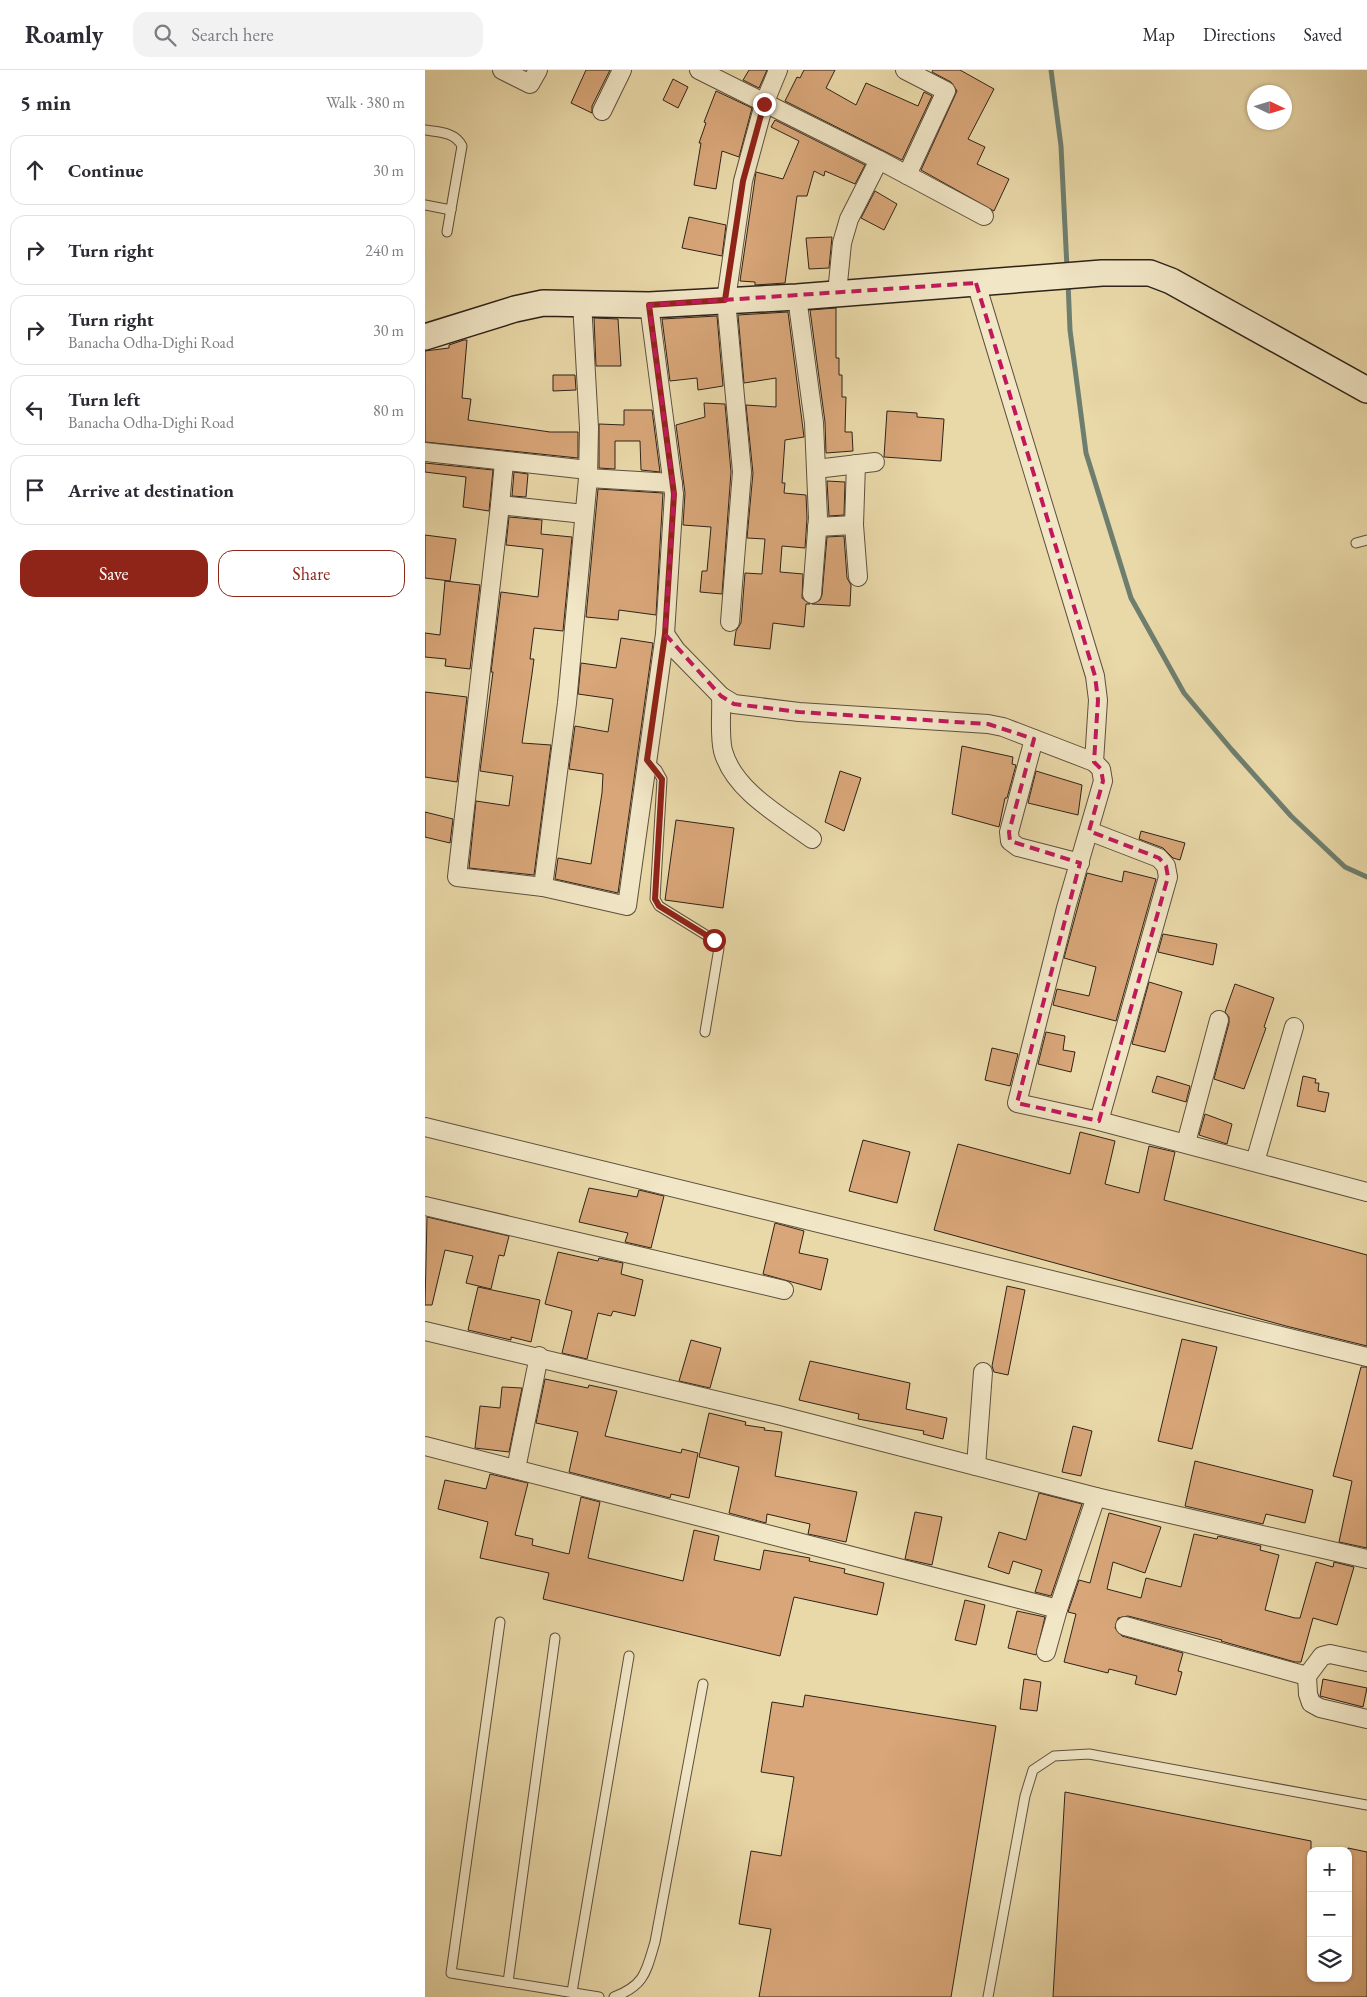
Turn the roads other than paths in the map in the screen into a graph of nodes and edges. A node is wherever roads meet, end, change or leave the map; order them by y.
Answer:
1 (502, 70) edge
2 (538, 70) edge
3 (623, 70) edge
4 (699, 70) edge
5 (778, 70) edge
6 (905, 70) edge
7 (764, 104) junction
8 (602, 111) dead end
9 (425, 130) edge
10 (879, 160) junction
11 (907, 175) junction
12 (425, 205) edge
13 (451, 210) junction
14 (984, 216) dead end
15 (447, 232) dead end
16 (976, 283) junction
17 (837, 293) junction
18 (797, 298) junction
19 (725, 300) junction
20 (582, 302) junction
21 (649, 305) junction
22 (425, 337) edge
23 (1367, 390) edge
24 (425, 452) edge
25 (504, 462) junction
26 (875, 462) dead end
27 (856, 464) junction
28 (816, 469) junction
29 (588, 474) junction
30 (673, 483) junction
31 (500, 505) junction
32 (584, 514) junction
33 (854, 525) junction
34 (817, 527) junction
35 (1367, 540) edge
36 (1355, 543) dead end
37 (858, 577) dead end
38 (812, 594) dead end
39 (730, 622) dead end
40 (665, 634) junction
41 (721, 696) junction
42 (1034, 739) junction
43 (647, 760) junction
44 (1094, 762) junction
45 (1089, 831) junction
46 (813, 839) dead end
47 (1079, 863) junction
48 (543, 887) junction
49 (1219, 1020) dead end
50 (1294, 1027) dead end
51 (705, 1032) dead end
52 (1099, 1120) junction
53 (425, 1126) edge
54 (1186, 1144) junction
55 (1255, 1162) junction
56 (1367, 1192) edge
57 (425, 1206) edge
58 (784, 1290) dead end
59 (425, 1331) edge
60 (539, 1356) junction
61 (1367, 1358) edge
62 (983, 1372) dead end
63 (425, 1446) edge
64 (976, 1466) junction
65 (516, 1469) junction
66 (1097, 1497) junction
67 (1367, 1559) edge
68 (1057, 1609) junction
69 (500, 1622) dead end
70 (1125, 1626) dead end
71 (555, 1638) dead end
72 (1046, 1652) dead end
73 (629, 1656) dead end
74 (1367, 1662) edge
75 (1307, 1676) junction
76 (703, 1684) dead end
77 (1367, 1719) edge
78 (1367, 1805) edge
79 (508, 1982) junction
80 (572, 1992) junction
81 (599, 1997) edge
82 (614, 1997) edge
83 (989, 1997) edge

1 - 2 street
3 - 8 street
4 - 7 street
5 - 7 street
6 - 11 street
7 - 10 street
7 - 19 street
9 - 13 lane
10 - 11 street
10 - 17 street
11 - 14 street
12 - 13 lane
13 - 15 lane
16 - 17 street
16 - 23 street
16 - 44 street
17 - 18 street
18 - 19 street
18 - 28 street
19 - 21 street
19 - 39 street
20 - 21 street
20 - 22 street
20 - 29 street
21 - 30 street
24 - 25 street
25 - 29 street
25 - 31 street
26 - 27 street
27 - 28 street
27 - 33 street
28 - 34 street
29 - 30 street
29 - 32 street
30 - 40 street
31 - 32 street
31 - 48 street
32 - 48 street
33 - 34 street
33 - 37 street
34 - 38 street
35 - 36 lane
40 - 41 street
40 - 43 street
41 - 42 street
41 - 46 street
42 - 44 street
42 - 47 street
43 - 48 street
43 - 51 lane
44 - 45 street
45 - 47 street
45 - 52 street
47 - 52 street
49 - 54 street
50 - 55 street
52 - 54 street
53 - 61 street
54 - 55 street
55 - 56 street
57 - 58 street
59 - 60 street
60 - 64 street
60 - 65 street
62 - 64 street
63 - 65 street
64 - 66 street
65 - 68 street
66 - 67 street
66 - 68 street
68 - 72 street
69 - 79 lane
70 - 75 street
71 - 79 lane
73 - 80 lane
74 - 75 street
75 - 77 street
76 - 82 lane
78 - 83 lane
79 - 80 lane
80 - 81 lane

